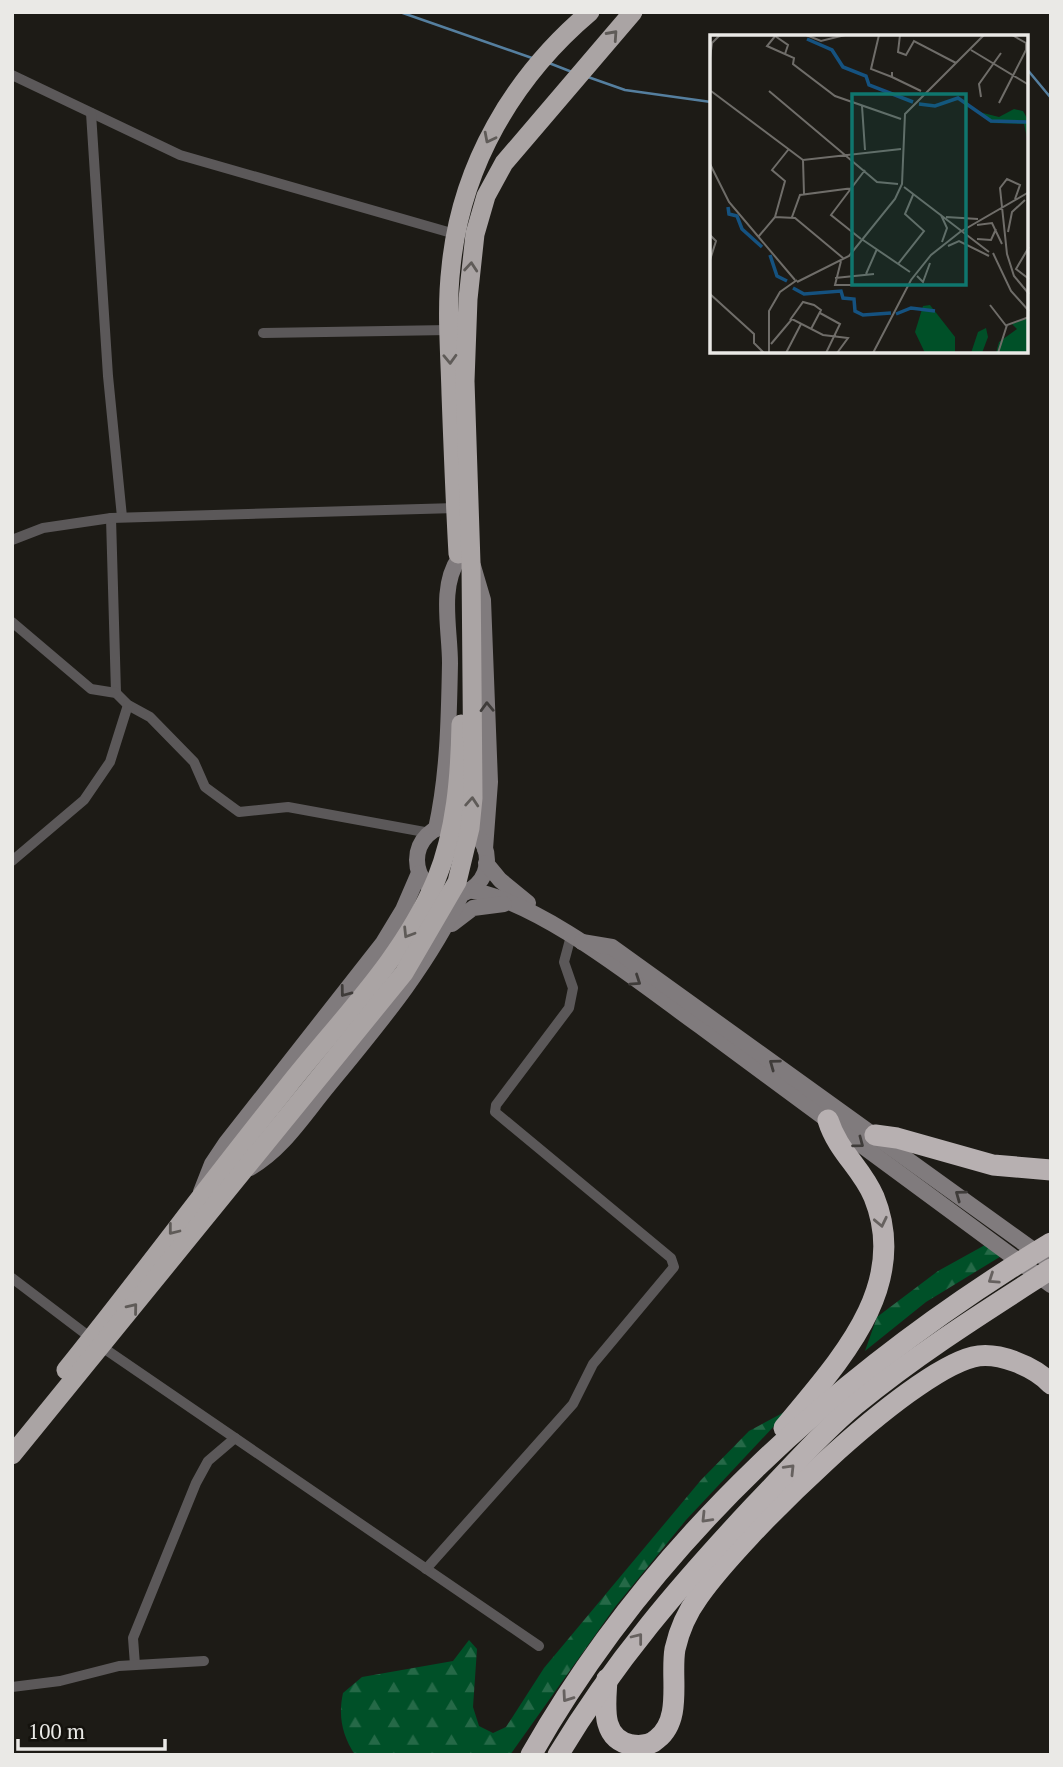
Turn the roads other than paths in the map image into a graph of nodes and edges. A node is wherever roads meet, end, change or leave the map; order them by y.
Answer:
1 (590, 12) edge
2 (633, 12) edge
3 (12, 75) edge
4 (91, 113) junction
5 (455, 234) junction
6 (449, 330) junction
7 (262, 333) dead end
8 (456, 508) junction
9 (117, 518) junction
10 (12, 540) edge
11 (465, 560) junction
12 (12, 622) edge
13 (116, 693) junction
14 (128, 705) junction
15 (433, 831) junction
16 (486, 856) junction
17 (12, 861) edge
18 (419, 873) junction
19 (465, 891) junction
20 (522, 907) junction
21 (545, 919) junction
22 (441, 936) junction
23 (575, 939) junction
24 (828, 1119) junction
25 (270, 1123) junction
26 (875, 1135) junction
27 (245, 1171) junction
28 (1051, 1171) edge
29 (201, 1195) junction
30 (1051, 1243) edge
31 (1051, 1262) edge
32 (1051, 1269) edge
33 (12, 1278) edge
34 (1051, 1285) edge
35 (96, 1343) junction
36 (1051, 1385) edge
37 (12, 1437) edge
38 (235, 1438) junction
39 (12, 1455) edge
40 (736, 1488) junction
41 (426, 1569) junction
42 (539, 1646) dead end
43 (204, 1661) dead end
44 (135, 1665) junction
45 (607, 1679) junction
46 (12, 1688) edge
47 (531, 1755) edge
48 (558, 1755) edge
49 (657, 1755) edge

1 -> 5 highway
11 -> 2 highway
3 - 4 street
4 - 5 street
4 - 9 street
5 - 6 highway
6 - 7 street
6 -> 8 highway
8 - 9 street
8 - 11 highway
9 - 10 street
9 - 13 street
11 - 15 main road
16 -> 11 main road
11 - 25 highway
12 - 13 street
13 - 14 street
14 - 15 street
14 - 17 street
15 - 16 main road
15 - 18 main road
16 - 19 main road
16 - 21 main road
18 - 19 main road
18 -> 29 main road
19 - 20 main road
19 - 22 main road
20 - 21 main road
20 - 22 main road
21 - 23 main road
22 - 27 main road
23 -> 24 main road
26 -> 23 main road
23 - 41 street
24 -> 34 main road
24 -> 40 highway
25 - 27 highway
25 - 29 highway
26 - 28 highway
31 -> 26 main road
35 -> 27 highway
29 -> 35 highway
30 -> 40 highway
45 -> 32 highway
33 - 35 street
35 - 37 highway
35 - 38 street
35 - 39 highway
36 - 45 highway
36 - 49 highway
38 - 41 street
38 - 44 street
40 -> 47 highway
41 - 42 street
43 - 44 street
44 - 46 street
45 - 48 highway

